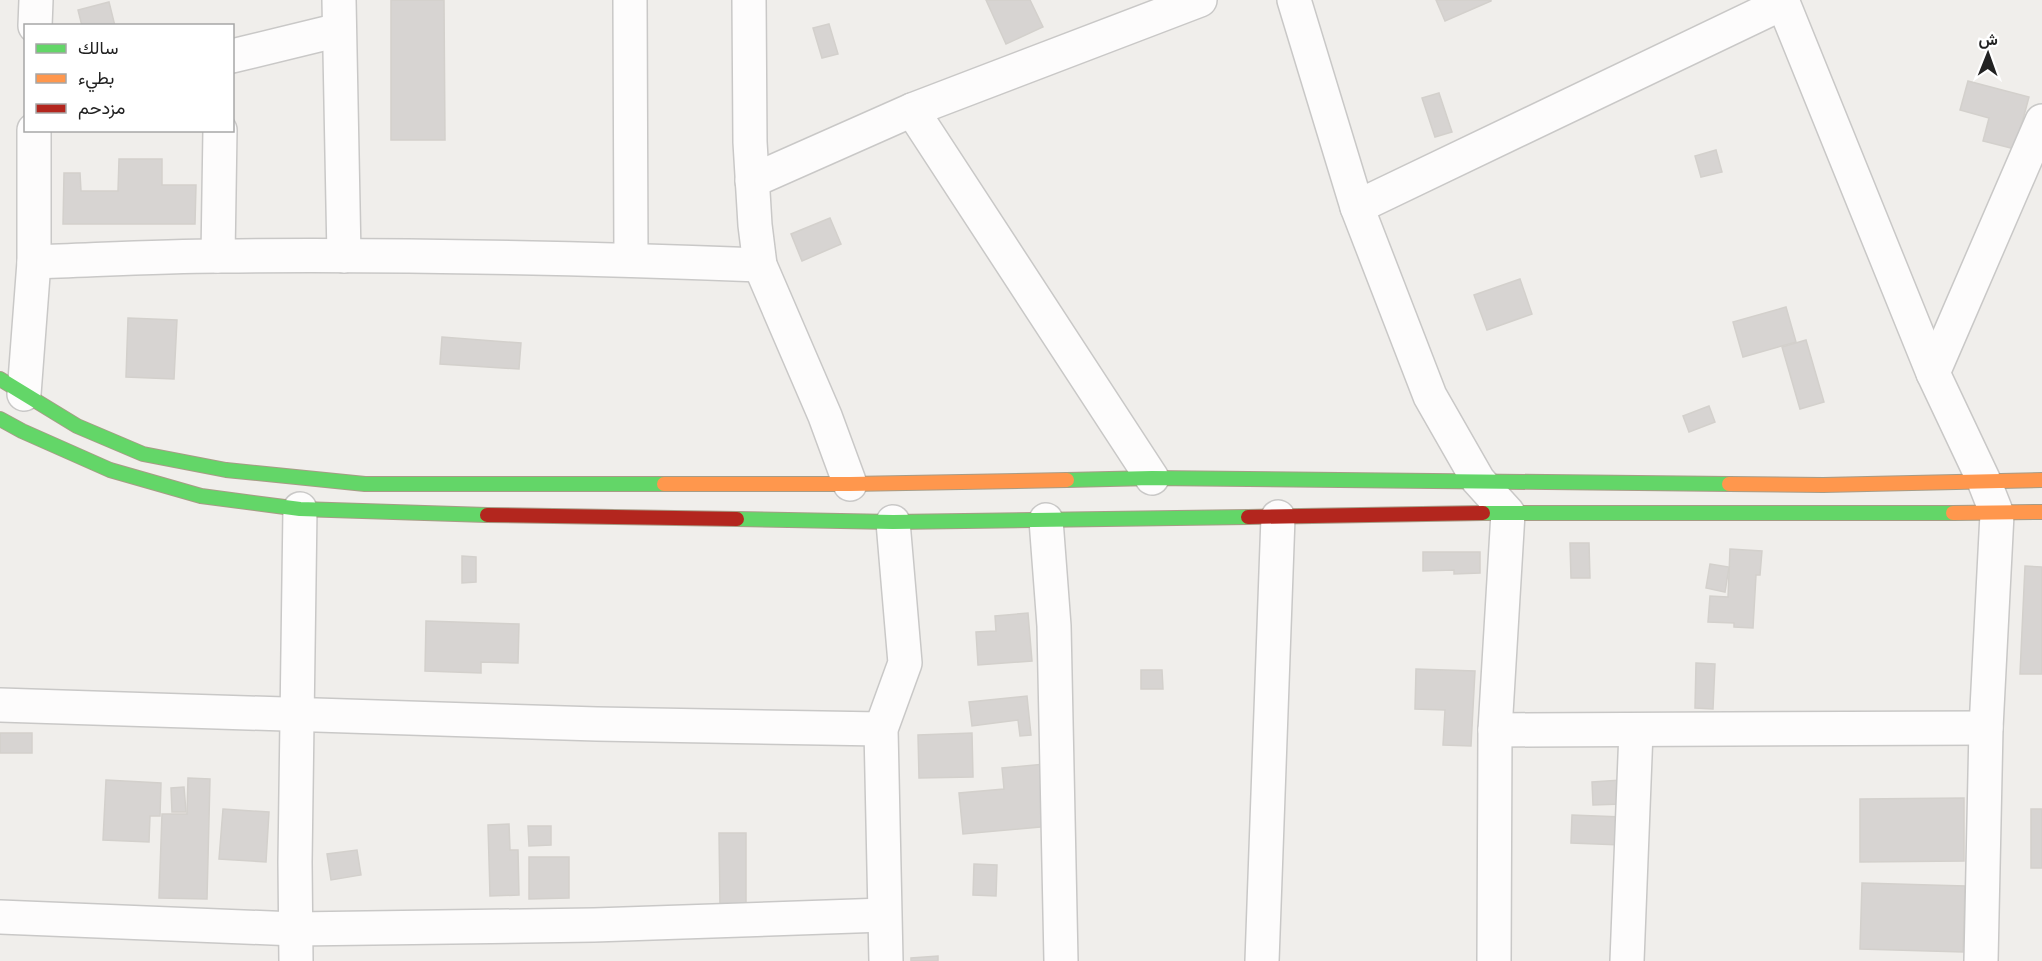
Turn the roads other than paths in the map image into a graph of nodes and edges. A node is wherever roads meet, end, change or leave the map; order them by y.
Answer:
1 (36, 0) edge
2 (630, 0) edge
3 (749, 0) edge
4 (1200, 0) edge
5 (1294, 0) edge
6 (1783, 2) edge
7 (339, 15) edge
8 (35, 24) edge
9 (234, 55) edge
10 (912, 110) junction
11 (2042, 122) edge
12 (34, 132) edge
13 (220, 132) edge
14 (752, 181) junction
15 (1358, 207) junction
16 (218, 256) junction
17 (344, 256) junction
18 (631, 260) junction
19 (34, 262) junction
20 (760, 265) junction
21 (1933, 373) junction
22 (12, 386) edge
23 (0, 419) edge
24 (1152, 478) junction
25 (1478, 480) junction
26 (2042, 480) edge
27 (1984, 481) junction
28 (850, 484) junction
29 (300, 509) junction
30 (2042, 512) edge
31 (1508, 513) junction
32 (1996, 514) junction
33 (1278, 517) junction
34 (1046, 520) junction
35 (893, 522) junction
36 (0, 705) edge
37 (297, 715) junction
38 (1986, 728) junction
39 (881, 729) junction
40 (1495, 730) junction
41 (1636, 731) junction
42 (884, 915) junction
43 (0, 917) edge
44 (296, 945) edge
45 (886, 961) edge
46 (1060, 961) edge
47 (1262, 961) edge
48 (1494, 961) edge
49 (1627, 961) edge
50 (1981, 961) edge

1 - 8 street
2 - 18 street
3 - 14 street
4 - 10 street
5 - 15 street
6 - 15 street
6 - 21 street
7 - 9 street
7 - 17 street
10 - 14 street
10 - 24 street
11 - 21 street
12 - 19 street
13 - 16 street
14 - 20 street
15 - 25 street
16 - 17 street
16 - 19 street
17 - 18 street
18 - 20 street
19 - 22 street
20 - 28 street
21 - 27 street
22 - 28 main road
23 - 29 main road
24 - 25 main road
24 - 28 main road
25 - 27 main road
25 - 31 street
26 - 27 main road
27 - 32 street
29 - 35 main road
29 - 37 street
30 - 32 main road
31 - 32 main road
31 - 33 main road
31 - 40 street
32 - 38 street
33 - 34 main road
33 - 47 street
34 - 35 main road
34 - 46 street
35 - 39 street
36 - 37 street
37 - 39 street
37 - 44 street
38 - 41 street
38 - 50 street
39 - 42 street
40 - 41 street
40 - 48 street
41 - 49 street
42 - 44 street
42 - 45 street
43 - 44 street

